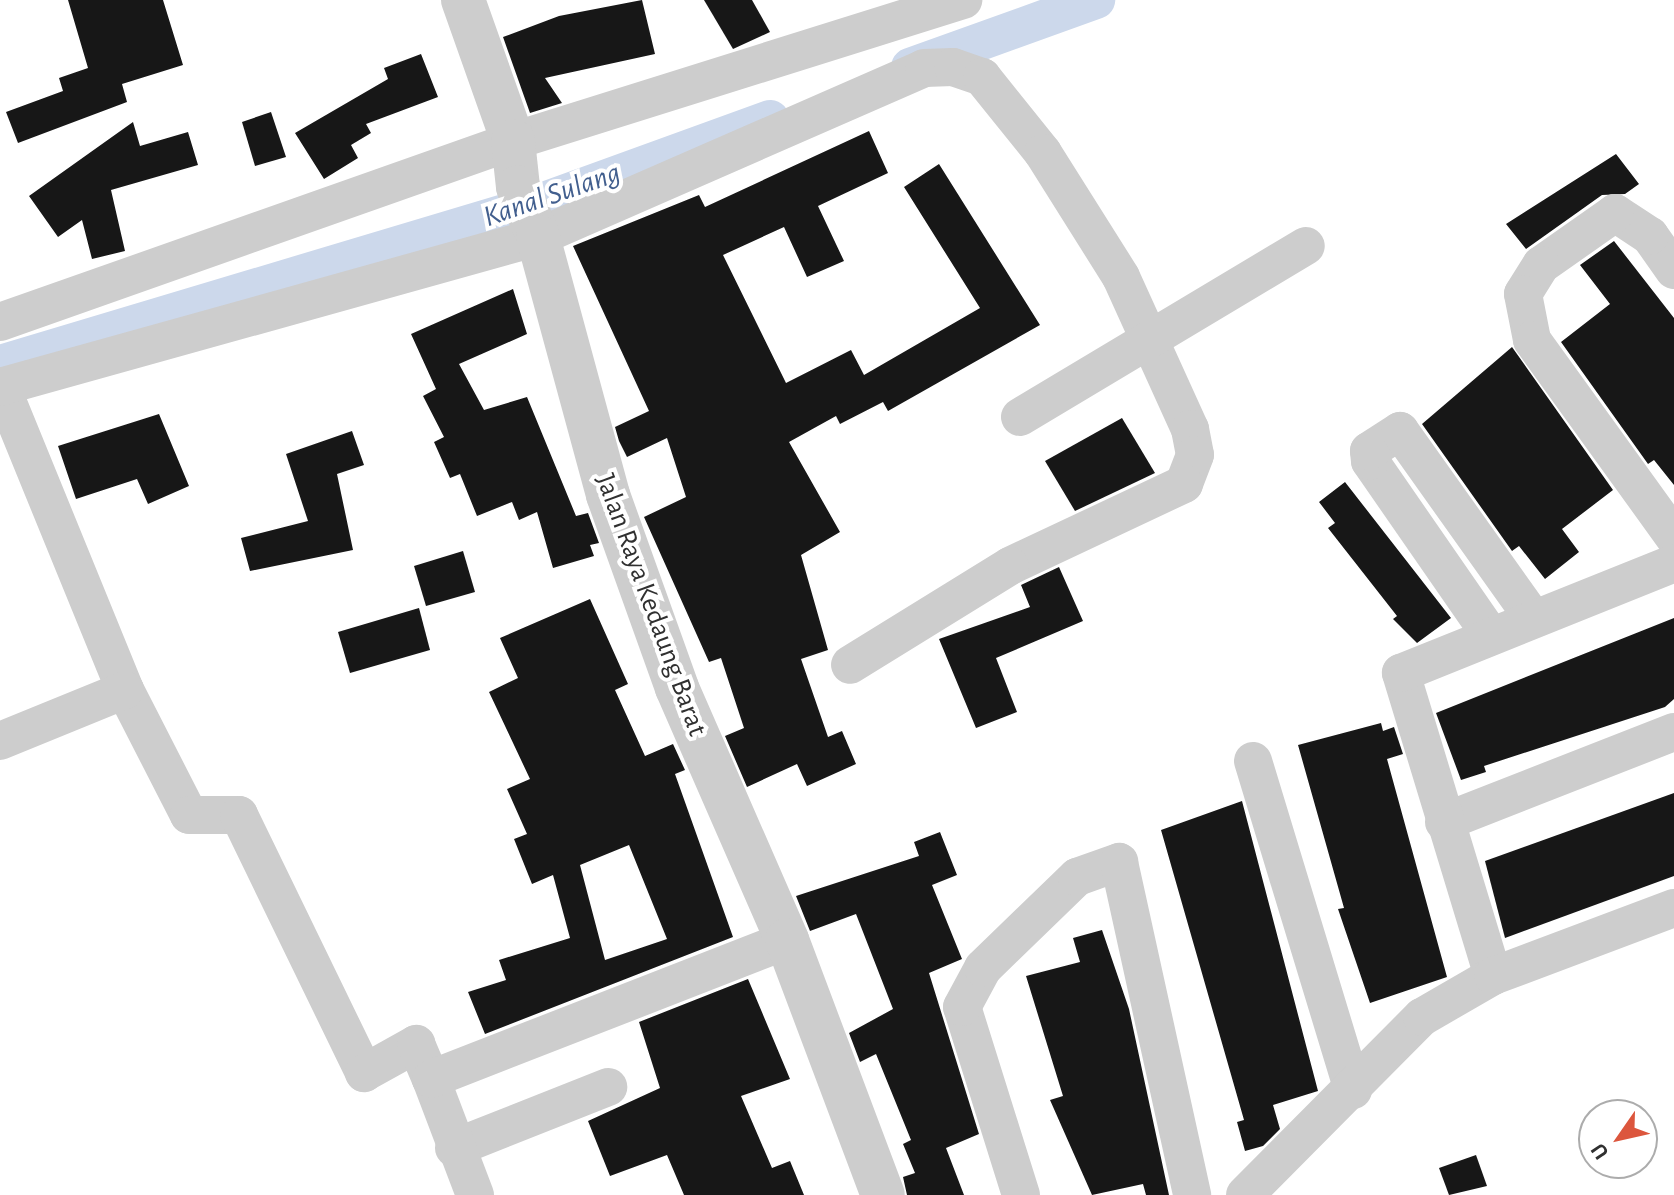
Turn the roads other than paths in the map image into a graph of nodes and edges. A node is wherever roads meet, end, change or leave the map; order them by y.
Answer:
1 (463, 0) edge
2 (963, 0) edge
3 (513, 141) junction
4 (530, 216) junction
5 (1306, 246) dead end
6 (1674, 270) edge
7 (0, 322) edge
8 (1151, 342) junction
9 (1, 386) edge
10 (1020, 417) dead end
11 (1674, 537) edge
12 (1674, 563) edge
13 (1532, 617) junction
14 (1489, 633) junction
15 (850, 665) dead end
16 (125, 690) junction
17 (1674, 732) edge
18 (0, 741) edge
19 (1253, 761) dead end
20 (1444, 822) junction
21 (1674, 908) edge
22 (787, 940) junction
23 (1493, 976) junction
24 (431, 1079) junction
25 (608, 1087) dead end
26 (1353, 1090) junction
27 (454, 1148) junction
28 (475, 1195) edge
29 (883, 1195) edge
30 (1021, 1195) edge
31 (1192, 1195) edge
32 (1245, 1195) edge

1 - 3 street, Jalan Raya Kedaung Barat
2 - 3 street
3 - 4 street, Jalan Raya Kedaung Barat
3 - 7 street
4 - 8 street
4 - 9 street
4 - 22 street, Jalan Raya Kedaung Barat
5 - 8 street
6 - 11 street
8 - 10 street
8 - 15 street
9 - 16 street
12 - 13 street
13 - 14 street
13 - 14 street
14 - 20 street
16 - 18 street
16 - 24 street
17 - 20 street
19 - 26 street
20 - 23 street
21 - 23 street
22 - 24 street
22 - 29 street, Jalan Raya Kedaung Barat
23 - 26 street
24 - 27 street
25 - 27 street
26 - 32 street
27 - 28 street
30 - 31 street

